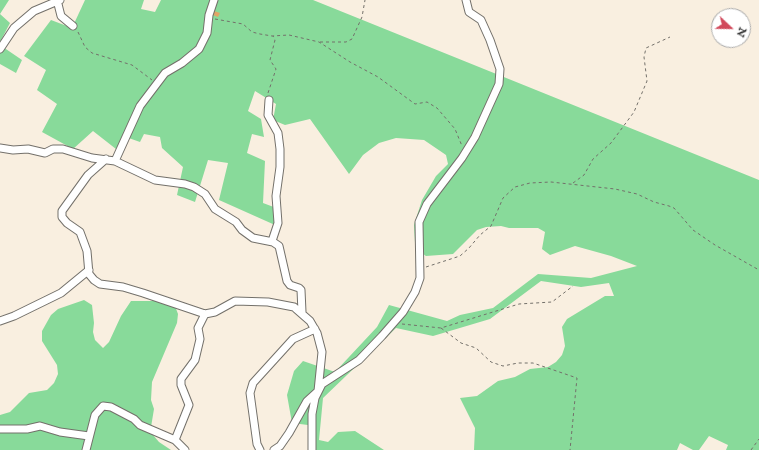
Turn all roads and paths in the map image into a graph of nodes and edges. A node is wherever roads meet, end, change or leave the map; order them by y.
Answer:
1 (59, 0) edge
2 (214, 0) edge
3 (365, 0) edge
4 (466, 0) edge
5 (208, 19) junction
6 (73, 26) joint
7 (273, 36) junction
8 (670, 37) dead end
9 (319, 42) junction
10 (0, 49) edge
11 (158, 83) junction
12 (269, 100) joint
13 (0, 148) edge
14 (464, 155) junction
15 (106, 159) junction
16 (115, 161) junction
17 (573, 183) junction
18 (272, 241) junction
19 (419, 269) junction
20 (89, 270) junction
21 (759, 270) edge
22 (573, 286) dead end
23 (302, 312) junction
24 (205, 314) junction
25 (0, 320) edge
26 (393, 323) junction
27 (441, 328) junction
28 (315, 329) junction
29 (318, 391) junction
30 (0, 429) edge
31 (89, 436) junction
32 (759, 439) edge
33 (175, 440) junction
34 (86, 450) edge
35 (185, 450) edge
36 (260, 450) edge
37 (274, 450) edge
38 (312, 450) edge
39 (570, 450) edge
40 (751, 450) edge

1 - 6 street
1 - 10 street
2 - 5 street
3 - 9 path
4 - 14 street
5 - 7 path
5 - 11 street
6 - 11 path
7 - 9 path
7 - 12 path
8 - 17 path
9 - 14 path
11 - 16 street
12 - 18 street
13 - 15 street
14 - 19 street
15 - 16 street
15 - 20 street
16 - 18 street
17 - 19 path
17 - 21 path
18 - 23 street
19 - 26 street
20 - 24 street
20 - 25 street
22 - 27 path
23 - 24 street
23 - 28 street
24 - 33 street
26 - 27 path
26 - 29 street
27 - 39 path
28 - 29 street
28 - 36 street
29 - 37 street
29 - 38 street
30 - 31 street
31 - 33 street
31 - 34 street
32 - 40 path
33 - 35 street

